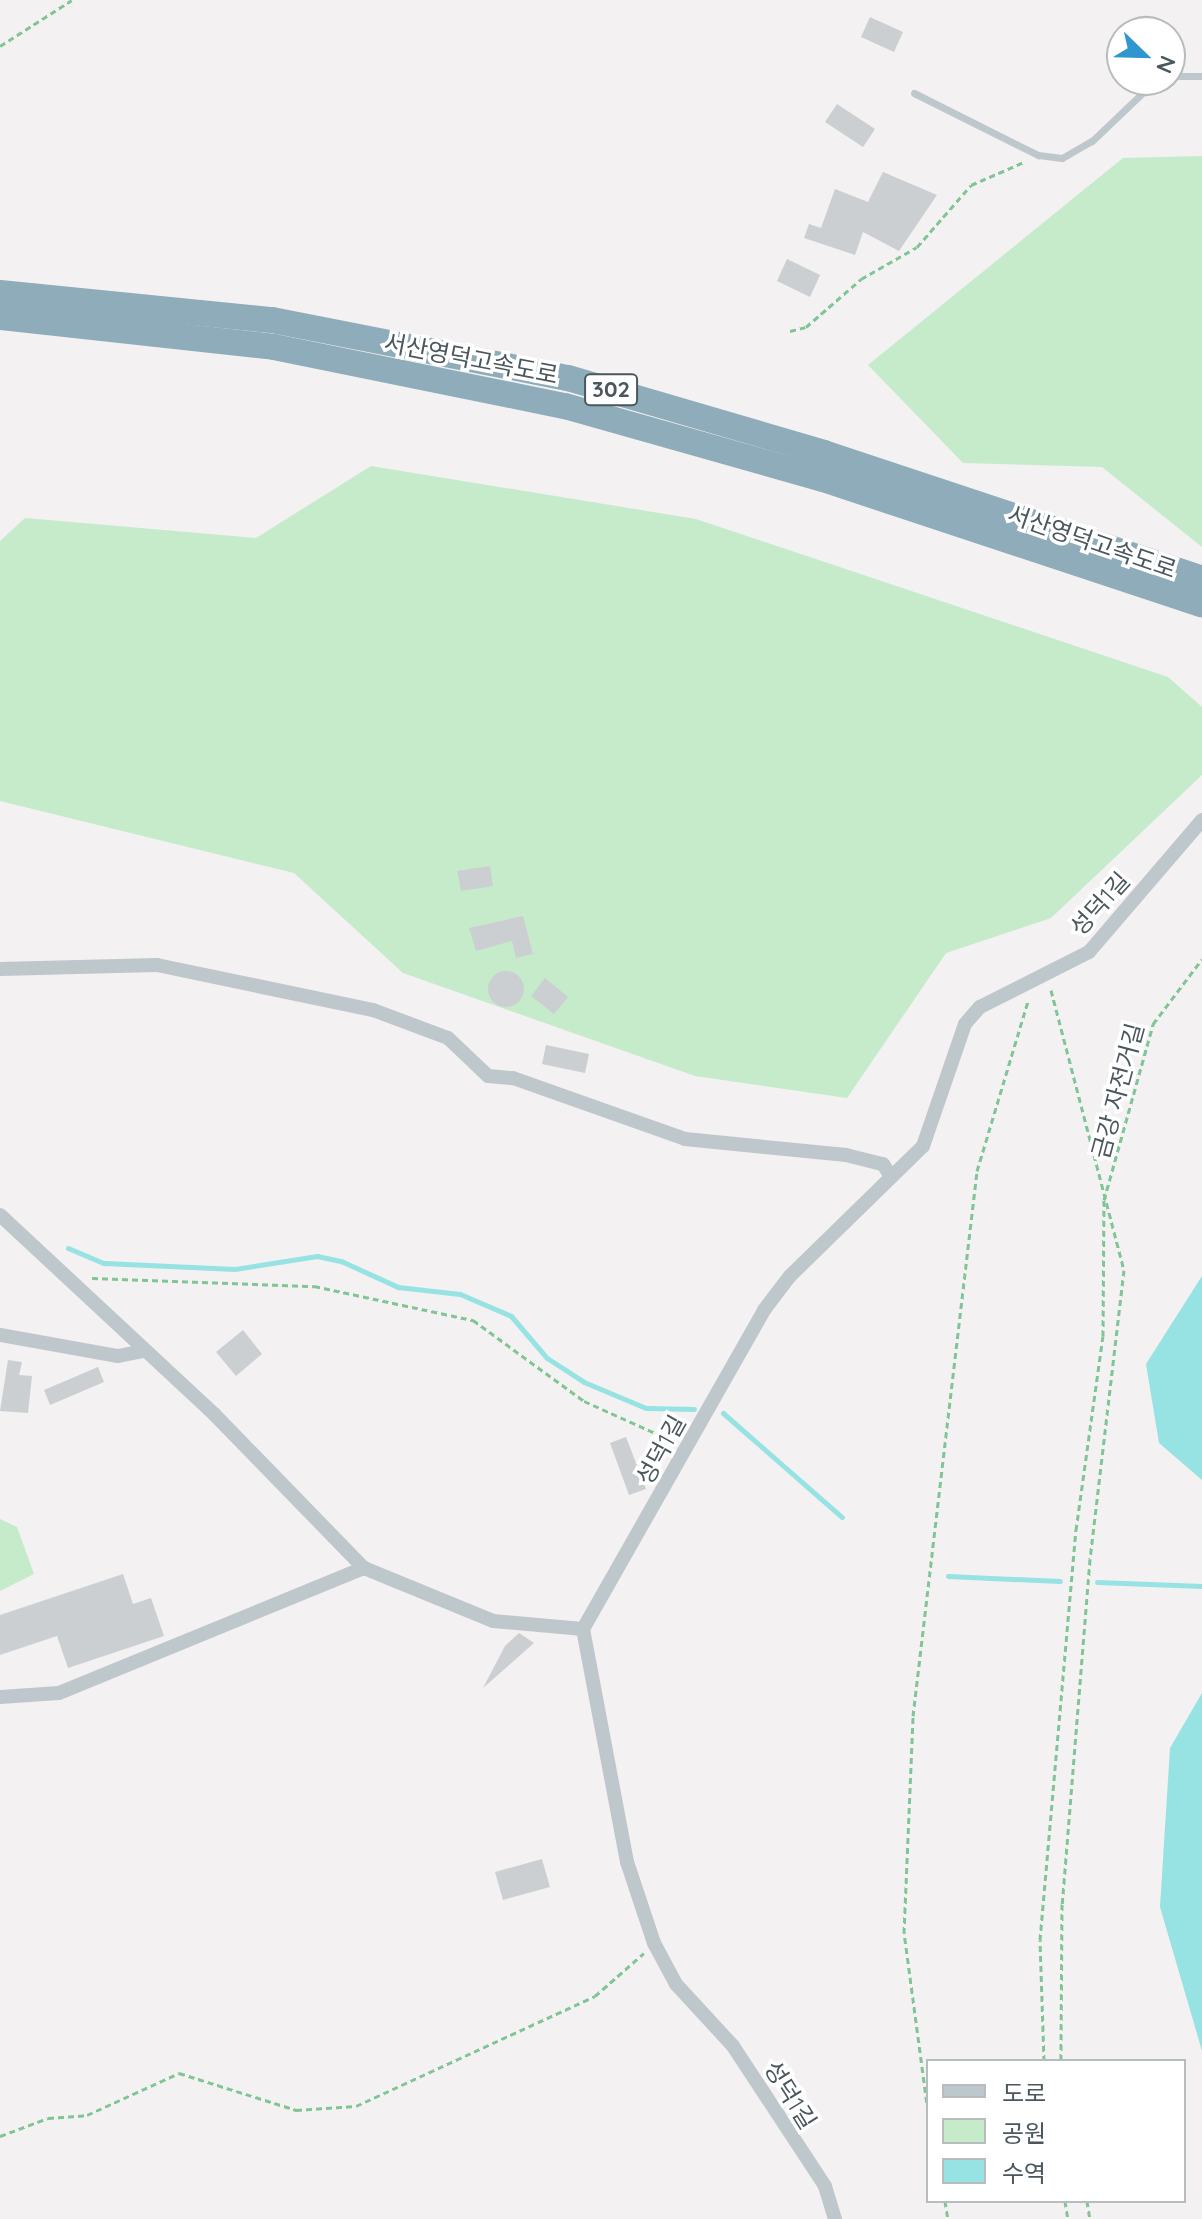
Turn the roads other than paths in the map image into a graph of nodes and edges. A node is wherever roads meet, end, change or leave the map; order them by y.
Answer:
1 (914, 93) dead end
2 (1139, 96) edge
3 (0, 293) edge
4 (0, 317) edge
5 (1202, 579) edge
6 (1202, 604) edge
7 (1202, 820) edge
8 (0, 969) edge
9 (891, 1177) junction
10 (0, 1215) edge
11 (0, 1335) edge
12 (143, 1351) junction
13 (364, 1568) junction
14 (583, 1629) junction
15 (0, 1697) edge
16 (835, 2219) edge

1 - 2 lane
3 - 5 highway, 서산영덕고속도로 / 302
4 - 6 highway, 서산영덕고속도로 / 302
7 - 9 street, 성덕1길
8 - 9 street
9 - 14 street, 성덕1길
10 - 12 street
11 - 12 street
12 - 13 street
13 - 14 street
13 - 15 street
14 - 16 street, 성덕1길

